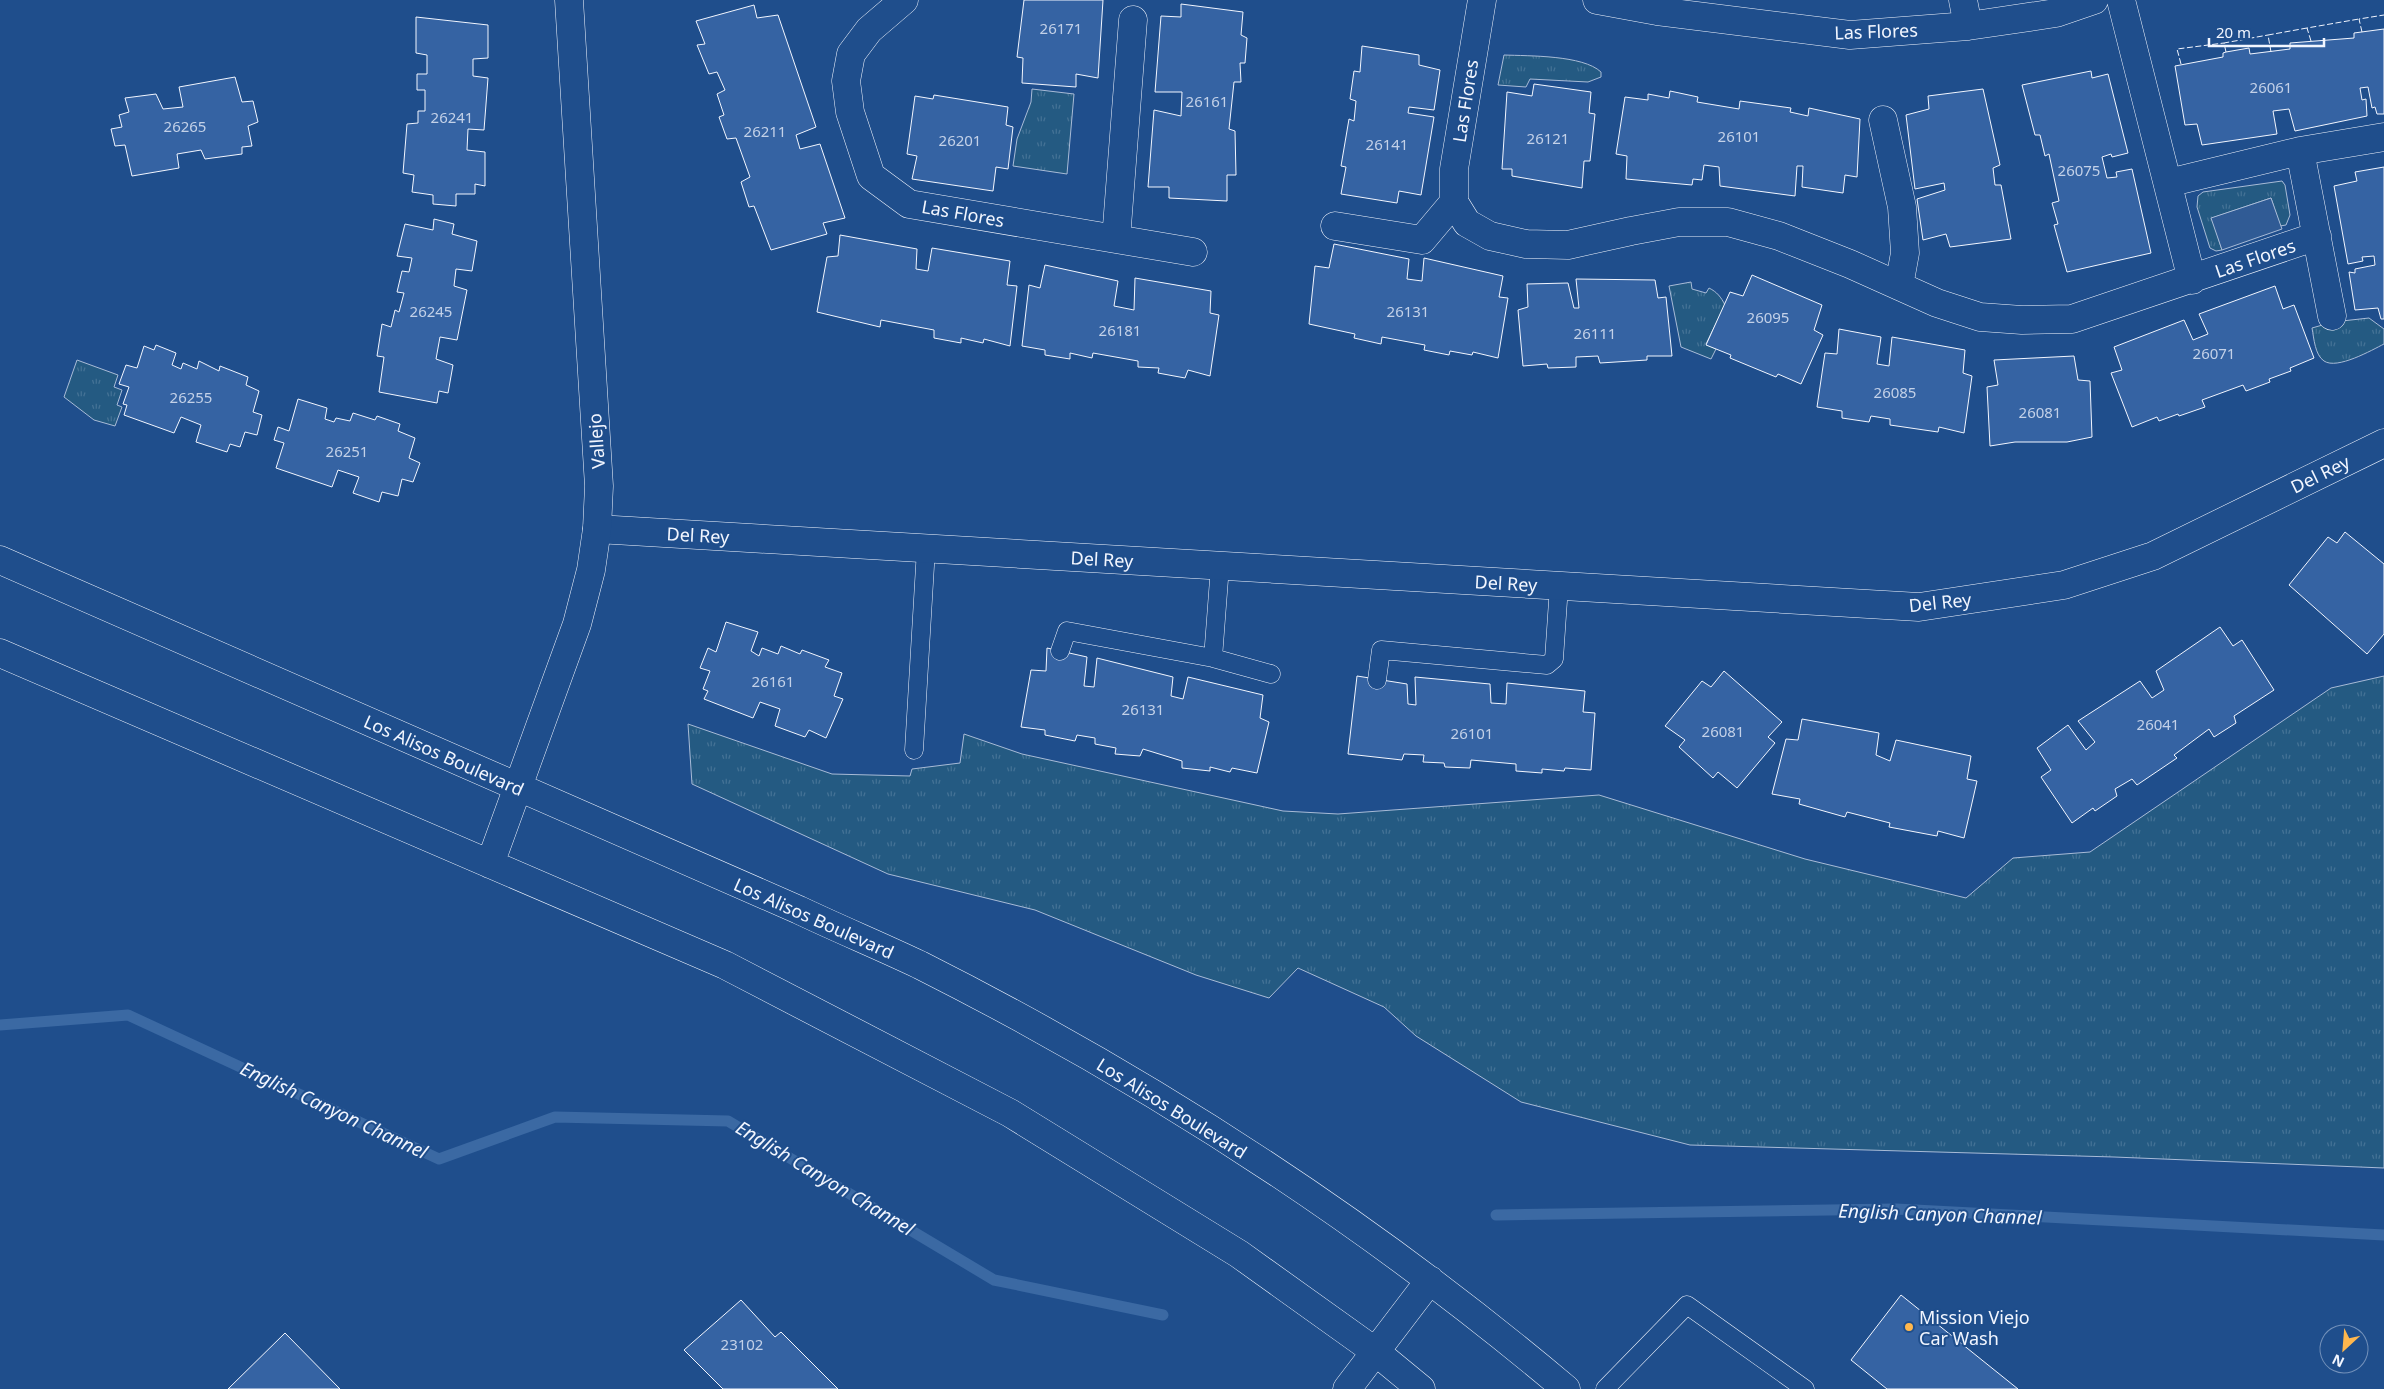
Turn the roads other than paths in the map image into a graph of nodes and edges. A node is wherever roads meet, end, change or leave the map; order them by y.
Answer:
1 (569, 0) edge
2 (904, 0) edge
3 (1482, 0) edge
4 (1597, 0) edge
5 (1963, 0) edge
6 (2094, 0) edge
7 (2121, 0) edge
8 (1133, 20) dead end
9 (1968, 26) junction
10 (1883, 120) dead end
11 (2384, 137) edge
12 (2300, 152) junction
13 (2168, 183) junction
14 (1454, 202) junction
15 (1335, 226) dead end
16 (2318, 236) junction
17 (1116, 239) junction
18 (1193, 252) dead end
19 (2192, 280) junction
20 (1899, 286) junction
21 (2332, 316) dead end
22 (2384, 443) edge
23 (597, 529) junction
24 (926, 549) junction
25 (0, 560) edge
26 (1220, 566) junction
27 (1559, 586) junction
28 (1060, 651) dead end
29 (0, 653) edge
30 (1213, 658) junction
31 (1271, 674) dead end
32 (1378, 680) dead end
33 (914, 750) dead end
34 (519, 788) junction
35 (490, 864) junction
36 (1430, 1280) junction
37 (1376, 1352) junction
38 (1347, 1389) edge
39 (1420, 1389) edge
40 (1566, 1389) edge
41 (1605, 1389) edge
42 (1805, 1389) edge

1 - 23 street, Vallejo
2 - 17 street, Las Flores
3 - 14 street, Las Flores
4 - 9 street, Las Flores
5 - 9 street
6 - 9 street, Las Flores
7 - 13 street, Las Flores
8 - 17 street
10 - 20 street
11 - 12 street
12 - 13 street
12 - 16 street, Las Flores
13 - 19 street, Las Flores
14 - 15 street
14 - 20 street, Las Flores
16 - 19 street, Las Flores
16 - 21 street, Las Flores
17 - 18 street, Las Flores
19 - 20 street, Las Flores
22 - 27 street, Del Rey
23 - 24 street, Del Rey
23 - 34 street, Vallejo
24 - 26 street, Del Rey
24 - 33 lane
25 - 34 street, Los Alisos Boulevard
26 - 27 street, Del Rey
26 - 30 lane
27 - 32 lane
28 - 30 lane
29 - 35 street
30 - 31 lane
34 - 35 street, Vallejo
34 - 36 street, Los Alisos Boulevard
35 - 37 street
36 - 37 street
36 - 40 street, Los Alisos Boulevard
37 - 38 street
37 - 39 street
41 - 42 lane

